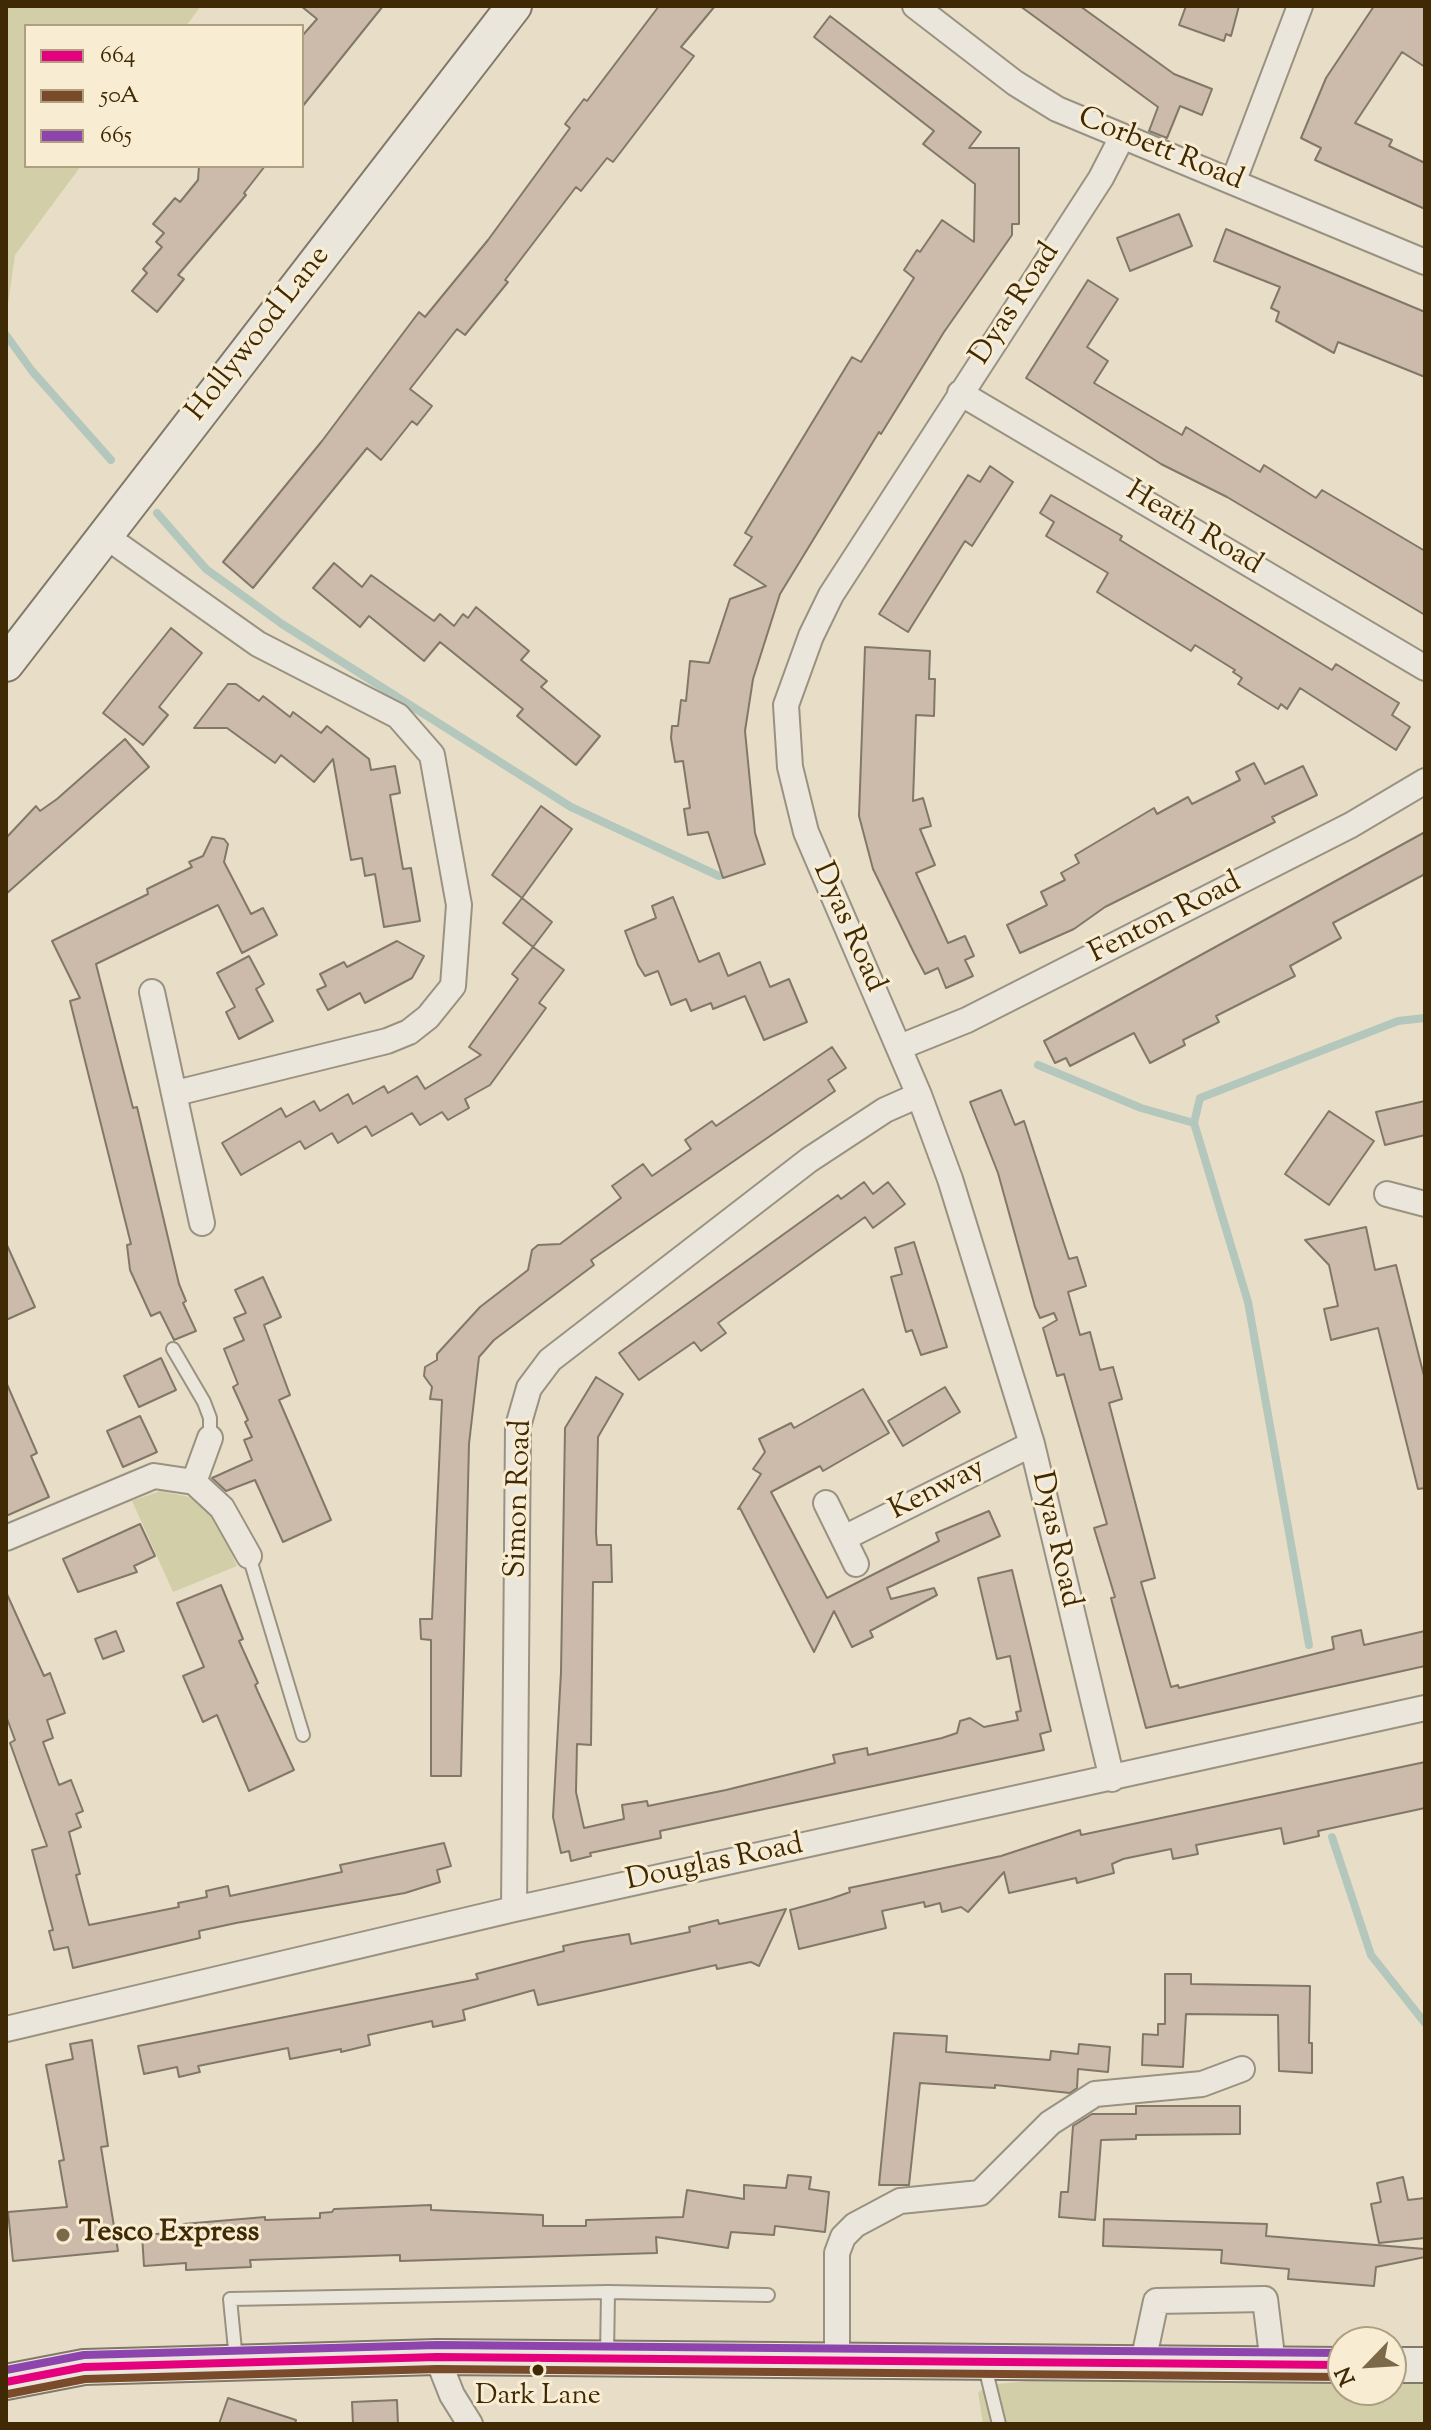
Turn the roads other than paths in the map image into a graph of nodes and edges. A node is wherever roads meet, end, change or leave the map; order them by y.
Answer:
1 (514, 6) edge
2 (915, 6) edge
3 (1300, 6) edge
4 (1121, 139) junction
5 (1234, 180) junction
6 (1425, 262) edge
7 (960, 393) junction
8 (104, 535) junction
9 (6, 664) edge
10 (1425, 668) edge
11 (1425, 781) edge
12 (152, 992) dead end
13 (900, 1047) junction
14 (176, 1093) junction
15 (919, 1095) junction
16 (1387, 1194) dead end
17 (1425, 1204) edge
18 (202, 1223) dead end
19 (173, 1349) dead end
20 (210, 1438) joint
21 (1032, 1444) junction
22 (194, 1482) junction
23 (826, 1503) dead end
24 (6, 1538) edge
25 (844, 1538) junction
26 (249, 1556) joint
27 (856, 1564) dead end
28 (1425, 1708) edge
29 (303, 1735) dead end
30 (1112, 1779) junction
31 (514, 1909) junction
32 (6, 2029) edge
33 (1242, 2069) dead end
34 (608, 2292) junction
35 (768, 2295) dead end
36 (607, 2356) junction
37 (437, 2357) junction
38 (837, 2359) junction
39 (236, 2360) junction
40 (983, 2360) junction
41 (1143, 2362) junction
42 (1273, 2364) junction
43 (1327, 2365) edge
44 (6, 2382) edge
45 (470, 2424) edge
46 (999, 2424) edge

1 - 8 street, Hollywood Lane
2 - 4 street, Corbett Road
3 - 5 street
4 - 5 street, Corbett Road
4 - 7 street, Dyas Road
5 - 6 street, Corbett Road
7 - 10 street, Heath Road
7 - 13 street, Dyas Road
8 - 9 street, Hollywood Lane
8 - 14 street
11 - 13 street, Fenton Road
12 - 14 street
13 - 15 street, Dyas Road
14 - 18 street
15 - 21 street, Dyas Road
15 - 31 street, Simon Road
16 - 17 street
19 - 20 lane
20 - 22 street
21 - 25 street, Kenway
21 - 30 street, Dyas Road
22 - 24 street
22 - 26 street
23 - 25 street
25 - 27 street
26 - 29 lane
28 - 30 street, Douglas Road
30 - 31 street, Douglas Road
31 - 32 street, Douglas Road
33 - 38 street
34 - 35 lane
34 - 36 lane
34 - 39 lane
36 - 37 street
36 - 38 street
37 - 39 street
37 - 45 street
38 - 40 street
39 - 44 street
40 - 41 street
40 - 46 lane
41 - 42 street
41 - 42 street
42 - 43 street

